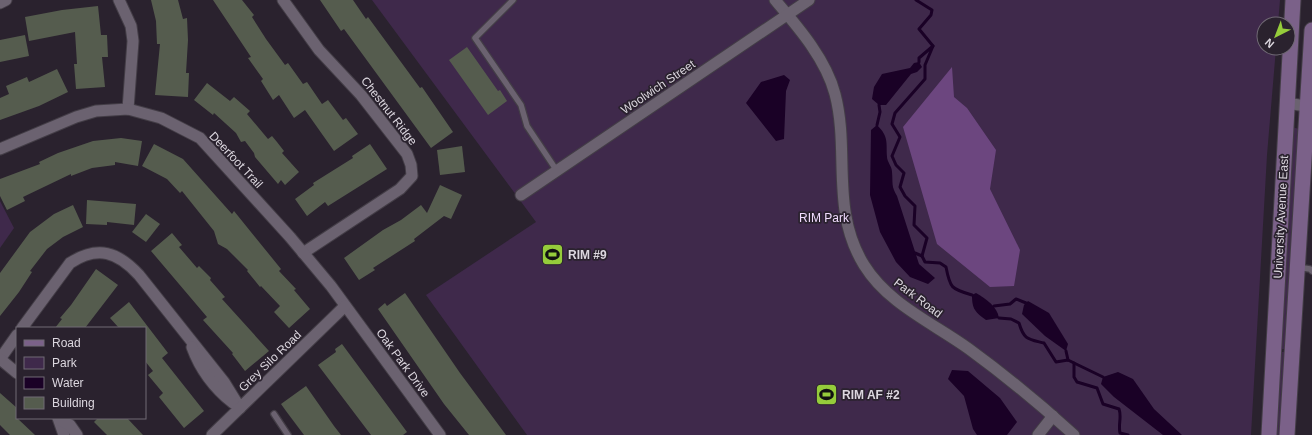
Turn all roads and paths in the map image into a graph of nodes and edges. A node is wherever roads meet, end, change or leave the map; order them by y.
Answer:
1 (6, 0) edge
2 (119, 0) edge
3 (283, 0) edge
4 (513, 0) edge
5 (775, 0) edge
6 (809, 0) edge
7 (1293, 0) edge
8 (0, 3) edge
9 (787, 15) junction
10 (1312, 30) edge
11 (1287, 103) junction
12 (1310, 107) edge
13 (128, 109) junction
14 (0, 149) edge
15 (556, 171) junction
16 (521, 194) dead end
17 (303, 253) junction
18 (1297, 267) junction
19 (1312, 271) edge
20 (345, 306) junction
21 (23, 327) edge
22 (16, 336) edge
23 (0, 359) edge
24 (16, 372) edge
25 (240, 408) junction
26 (274, 414) dead end
27 (1053, 416) junction
28 (59, 419) edge
29 (64, 435) edge
30 (77, 435) edge
31 (212, 435) edge
32 (288, 435) edge
33 (440, 435) edge
34 (1038, 435) edge
35 (1074, 435) edge
36 (1269, 435) edge
37 (1287, 435) edge

1 - 8 street
2 - 13 street
3 - 17 street, Chestnut Ridge
4 - 15 lane
5 - 9 street, Park Road
6 - 9 street, Woolwich Street
7 - 11 main road, University Avenue East
9 - 15 street, Woolwich Street
9 - 27 street, Park Road
10 - 12 main road, University Avenue East
11 - 12 street
11 - 36 main road, University Avenue East
12 - 18 main road, University Avenue East
13 - 14 street, Deerfoot Trail
13 - 17 street, Deerfoot Trail
15 - 16 street, Woolwich Street
17 - 20 street, Deerfoot Trail
18 - 19 lane
18 - 37 main road, University Avenue East
20 - 25 street, Grey Silo Road
20 - 33 street, Oak Park Drive
21 - 25 street
22 - 23 street
23 - 24 street
25 - 31 street, Grey Silo Road
26 - 32 lane
27 - 34 street
27 - 35 street, Park Road
28 - 29 street
28 - 30 street

